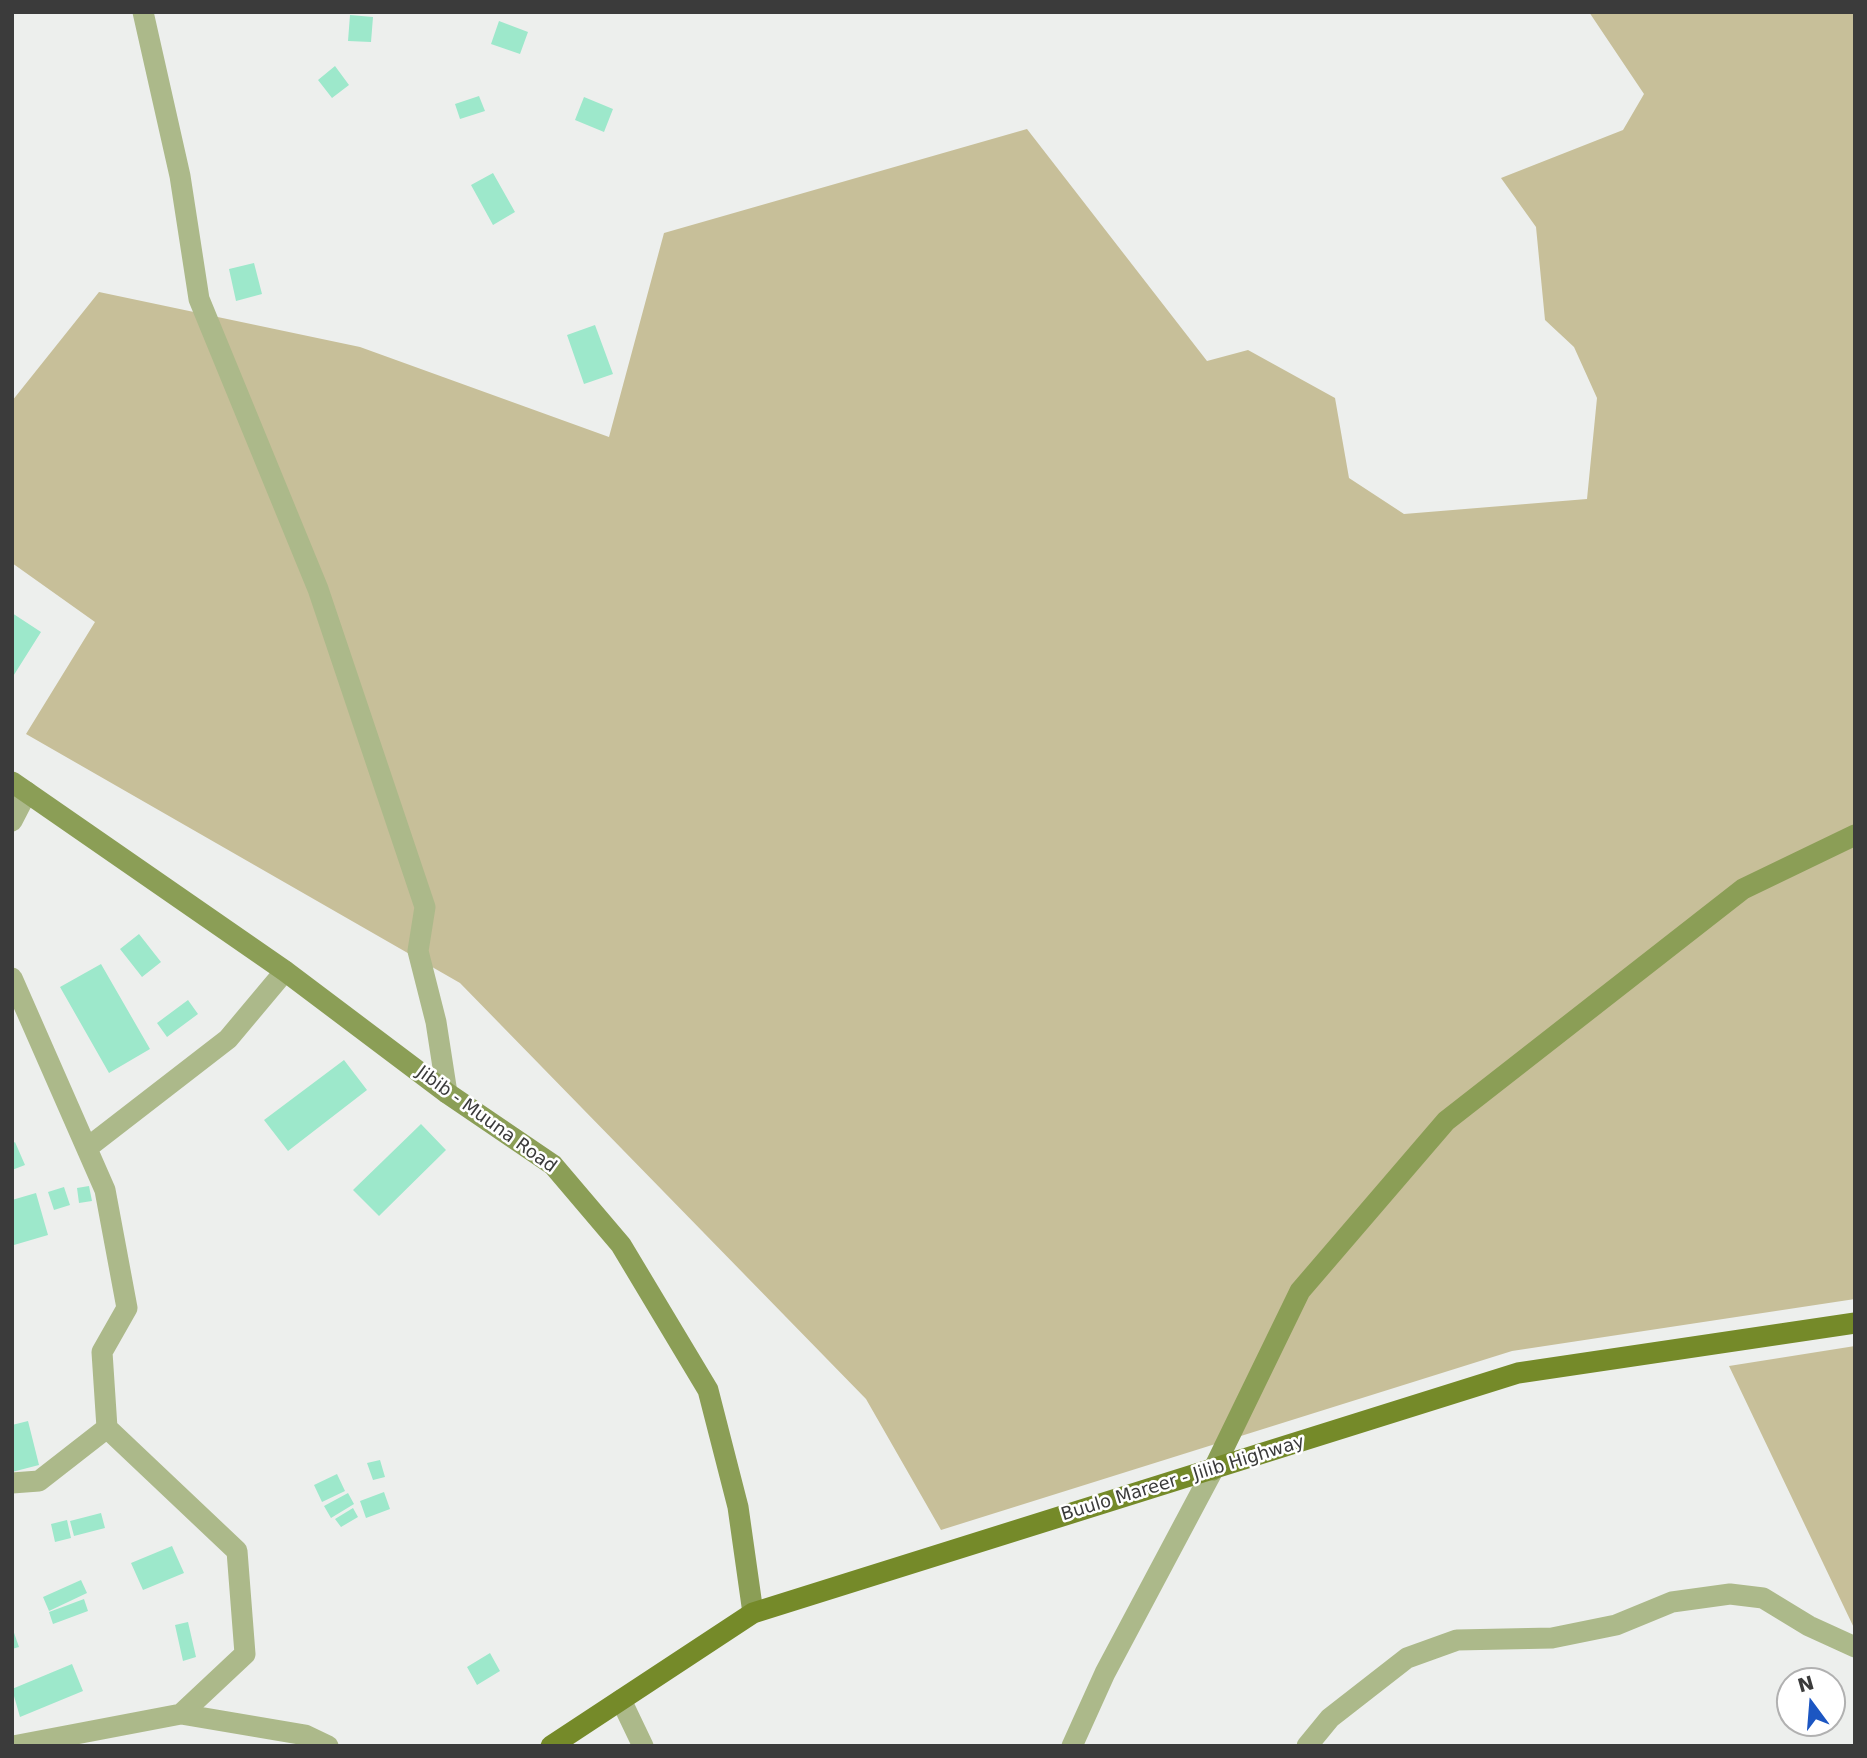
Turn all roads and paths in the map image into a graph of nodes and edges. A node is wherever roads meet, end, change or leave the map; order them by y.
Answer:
1 (143, 12) edge
2 (20, 787) edge
3 (12, 821) edge
4 (1855, 835) edge
5 (285, 971) junction
6 (12, 978) edge
7 (447, 1093) junction
8 (87, 1147) junction
9 (1855, 1323) edge
10 (107, 1429) junction
11 (1213, 1470) junction
12 (12, 1483) edge
13 (753, 1613) junction
14 (1855, 1647) edge
15 (621, 1700) junction
16 (181, 1714) junction
17 (13, 1746) edge
18 (328, 1746) edge
19 (551, 1746) edge
20 (643, 1746) edge
21 (1072, 1746) edge
22 (1307, 1746) edge

1 - 7 street
2 - 3 street
2 - 5 street, Jibib - Muuna Road
4 - 11 street
5 - 7 street, Jibib - Muuna Road
5 - 8 street
6 - 8 street
7 - 13 street, Jibib - Muuna Road
8 - 10 street
9 - 11 main road, Buulo Mareer - Jilib Highway
10 - 12 street
10 - 16 street
11 - 13 main road, Buulo Mareer - Jilib Highway
11 - 21 street
13 - 15 main road, Buulo Mareer - Jilib Highway
14 - 22 street
15 - 19 main road, Buulo Mareer - Jilib Highway
15 - 20 street
16 - 17 street
16 - 18 street

